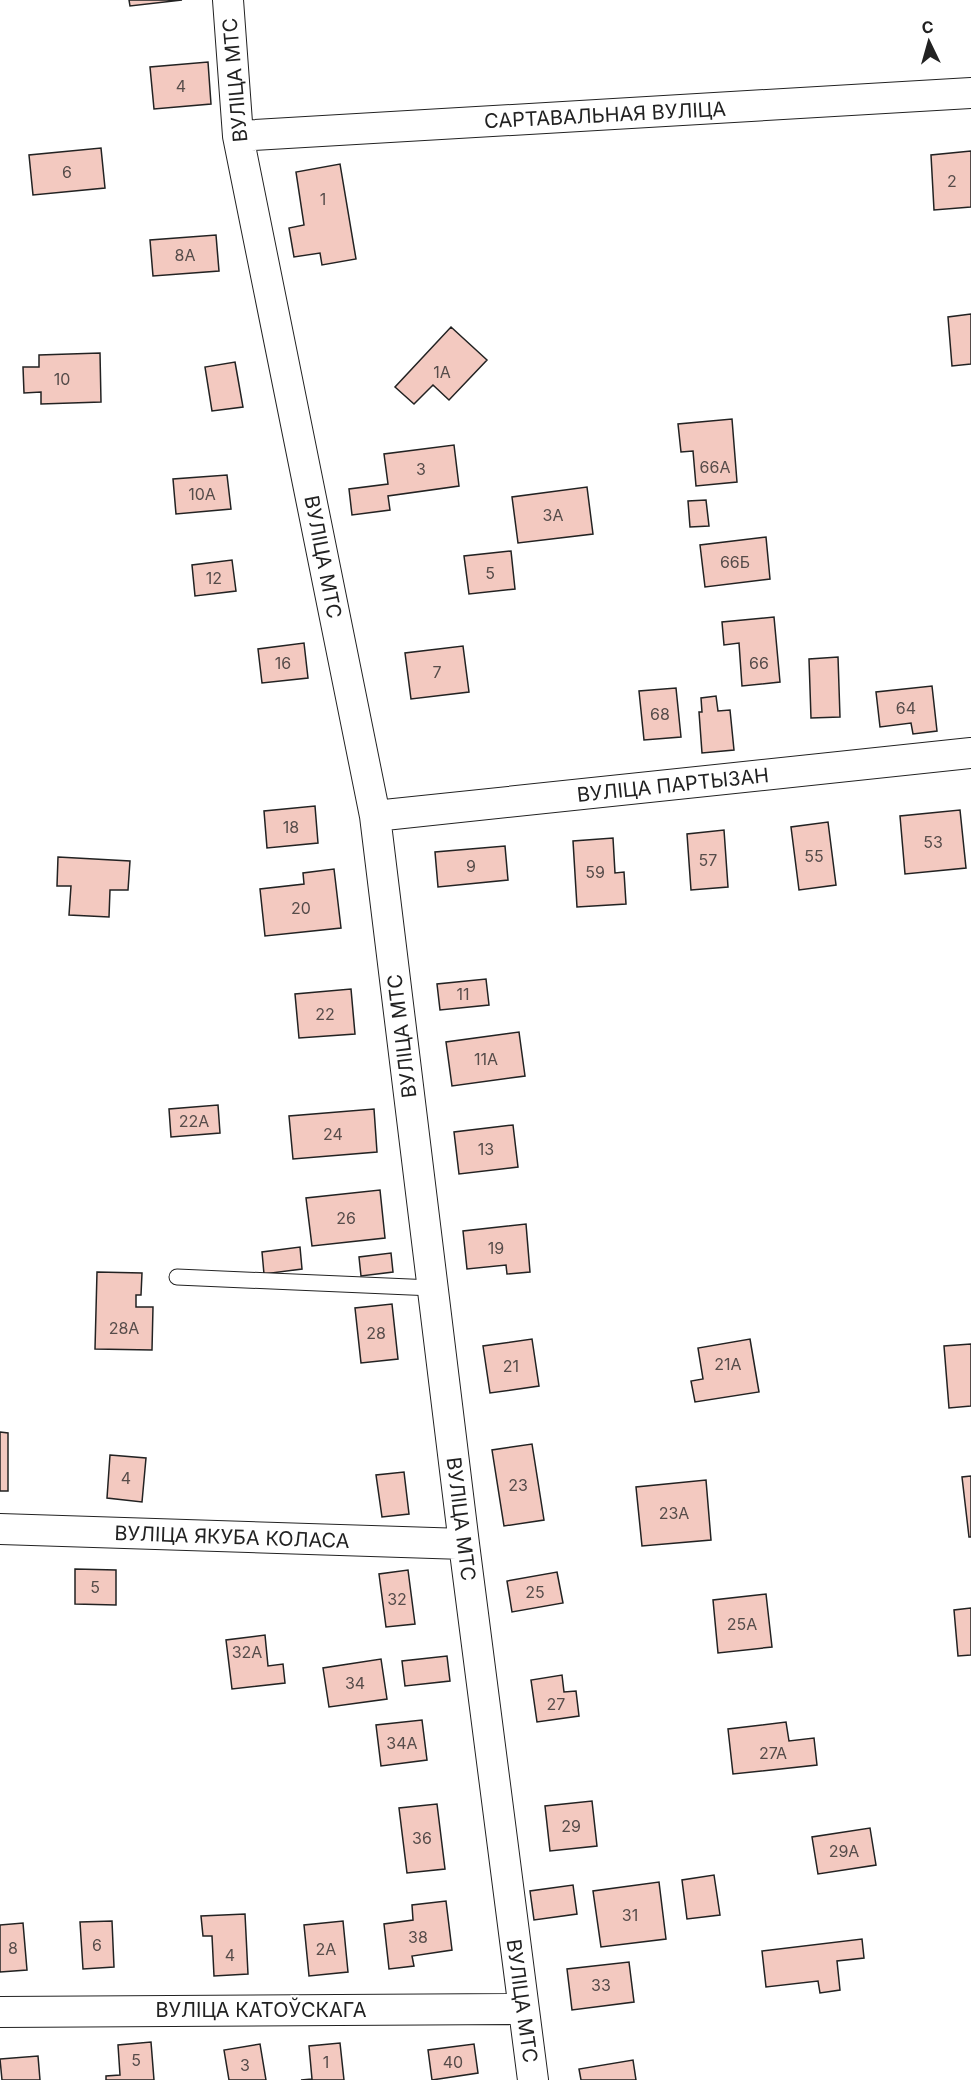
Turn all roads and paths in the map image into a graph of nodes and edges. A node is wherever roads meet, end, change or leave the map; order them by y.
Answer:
1 (228, 0) edge
2 (971, 93) edge
3 (238, 136) junction
4 (971, 753) edge
5 (375, 816) junction
6 (177, 1277) dead end
7 (433, 1288) junction
8 (0, 1529) edge
9 (464, 1544) junction
10 (522, 2009) junction
11 (0, 2012) edge
12 (533, 2080) edge

1 - 3 street, ВУЛІЦА МТС
2 - 3 street, САРТАВАЛЬНАЯ ВУЛІЦА
3 - 5 street, ВУЛІЦА МТС
4 - 5 street, ВУЛІЦА ПАРТЫЗАН
5 - 7 street, ВУЛІЦА МТС
6 - 7 lane
7 - 9 street, ВУЛІЦА МТС
8 - 9 street, ВУЛІЦА ЯКУБА КОЛАСА
9 - 10 street, ВУЛІЦА МТС
10 - 11 street, ВУЛІЦА КАТОЎСКАГА
10 - 12 street, ВУЛІЦА МТС

